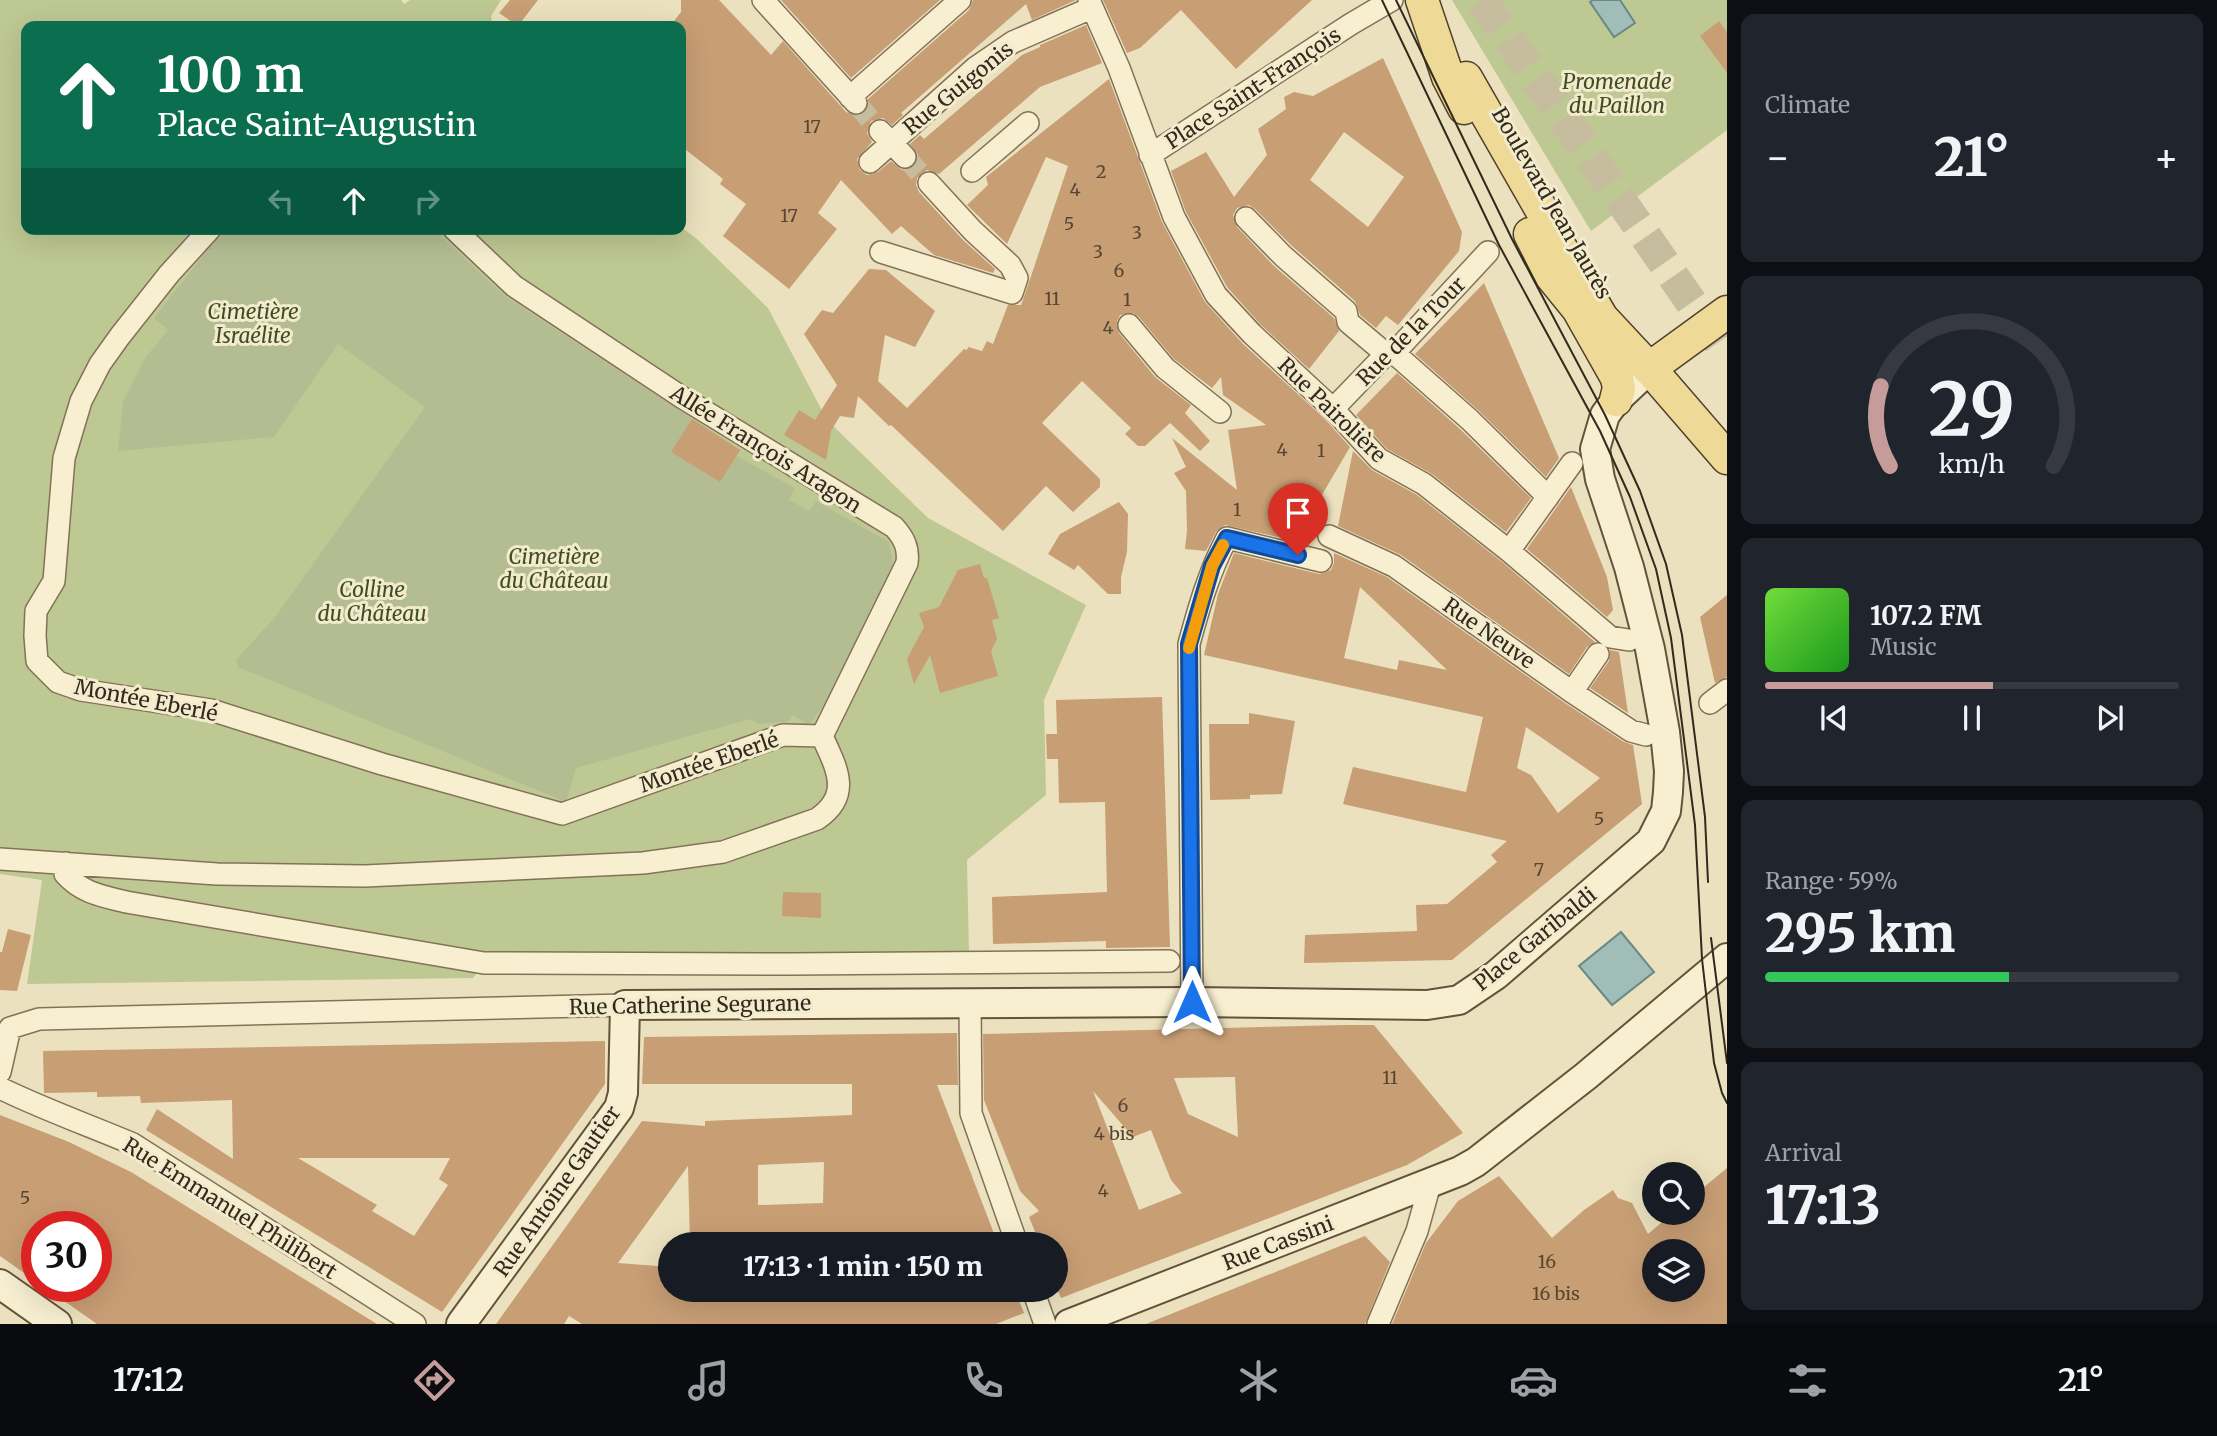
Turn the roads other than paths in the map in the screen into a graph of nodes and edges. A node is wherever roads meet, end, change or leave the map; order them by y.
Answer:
1 (763, 0) edge
2 (960, 0) edge
3 (1392, 0) edge
4 (1424, 0) edge
5 (1090, 4) edge
6 (1466, 78) dead end
7 (1028, 123) dead end
8 (1150, 155) junction
9 (870, 162) dead end
10 (972, 171) dead end
11 (929, 183) tunnel mouth
12 (1246, 218) dead end
13 (205, 235) edge
14 (460, 235) edge
15 (1559, 245) junction
16 (881, 251) dead end
17 (1488, 252) dead end
18 (1578, 309) junction
19 (1727, 312) edge
20 (1129, 325) dead end
21 (1390, 353) junction
22 (1650, 369) junction
23 (1616, 400) junction
24 (1333, 409) junction
25 (1220, 412) dead end
26 (1727, 458) edge
27 (1572, 463) dead end
28 (1548, 497) junction
29 (1329, 536) dead end
30 (1509, 551) junction
31 (1321, 561) dead end
32 (1629, 640) dead end
33 (1598, 654) dead end
34 (1727, 690) edge
35 (1572, 692) junction
36 (1710, 703) dead end
37 (1646, 735) dead end
38 (822, 736) junction
39 (0, 859) edge
40 (66, 863) junction
41 (1727, 958) edge
42 (1169, 961) dead end
43 (1192, 1002) junction
44 (970, 1003) junction
45 (1373, 1003) joint
46 (625, 1005) junction
47 (5, 1027) edge
48 (0, 1072) edge
49 (0, 1088) edge
50 (1430, 1184) junction
51 (1013, 1232) edge
52 (0, 1284) edge
53 (1037, 1302) edge
54 (57, 1324) edge
55 (415, 1324) edge
56 (461, 1324) edge
57 (1045, 1324) edge
58 (1069, 1324) edge
59 (1378, 1324) edge

1 - 2 street
3 - 8 street, Place Saint-François
4 - 18 main road, Boulevard Jean Jaurès
4 - 22 main road, Boulevard Jean Jaurès
5 - 8 street, Rue Pairolière
5 - 9 street, Rue Guigonis
6 - 15 main road
7 - 10 street
8 - 24 street, Rue Pairolière
11 - 16 street
12 - 21 street
13 - 38 street, Montée Eberlé
14 - 38 street, Allée François Aragon
15 - 18 main road
15 - 22 main road
17 - 21 street, Rue de la Tour
18 - 23 main road, Boulevard Jean Jaurès
19 - 22 main road
20 - 25 street
21 - 24 street, Rue de la Tour
21 - 28 street
22 - 23 street
22 - 26 main road
23 - 45 street, Place Garibaldi
24 - 30 street, Rue Pairolière
27 - 28 street
28 - 30 street
29 - 35 street, Rue Neuve
30 - 32 street, Rue Pairolière
31 - 43 street
33 - 35 street
34 - 36 street
35 - 37 street, Rue Neuve
38 - 40 street
39 - 40 street
40 - 42 street
41 - 50 street, Rue Cassini
43 - 44 street, Rue Catherine Segurane
43 - 45 street, Rue Catherine Segurane
44 - 46 street, Rue Catherine Segurane
44 - 51 street
46 - 47 street, Rue Catherine Segurane
46 - 56 street, Rue Antoine Gautier
47 - 48 street
49 - 55 street, Rue Emmanuel Philibert
50 - 58 street, Rue Cassini
50 - 59 street
52 - 54 street
53 - 57 street

